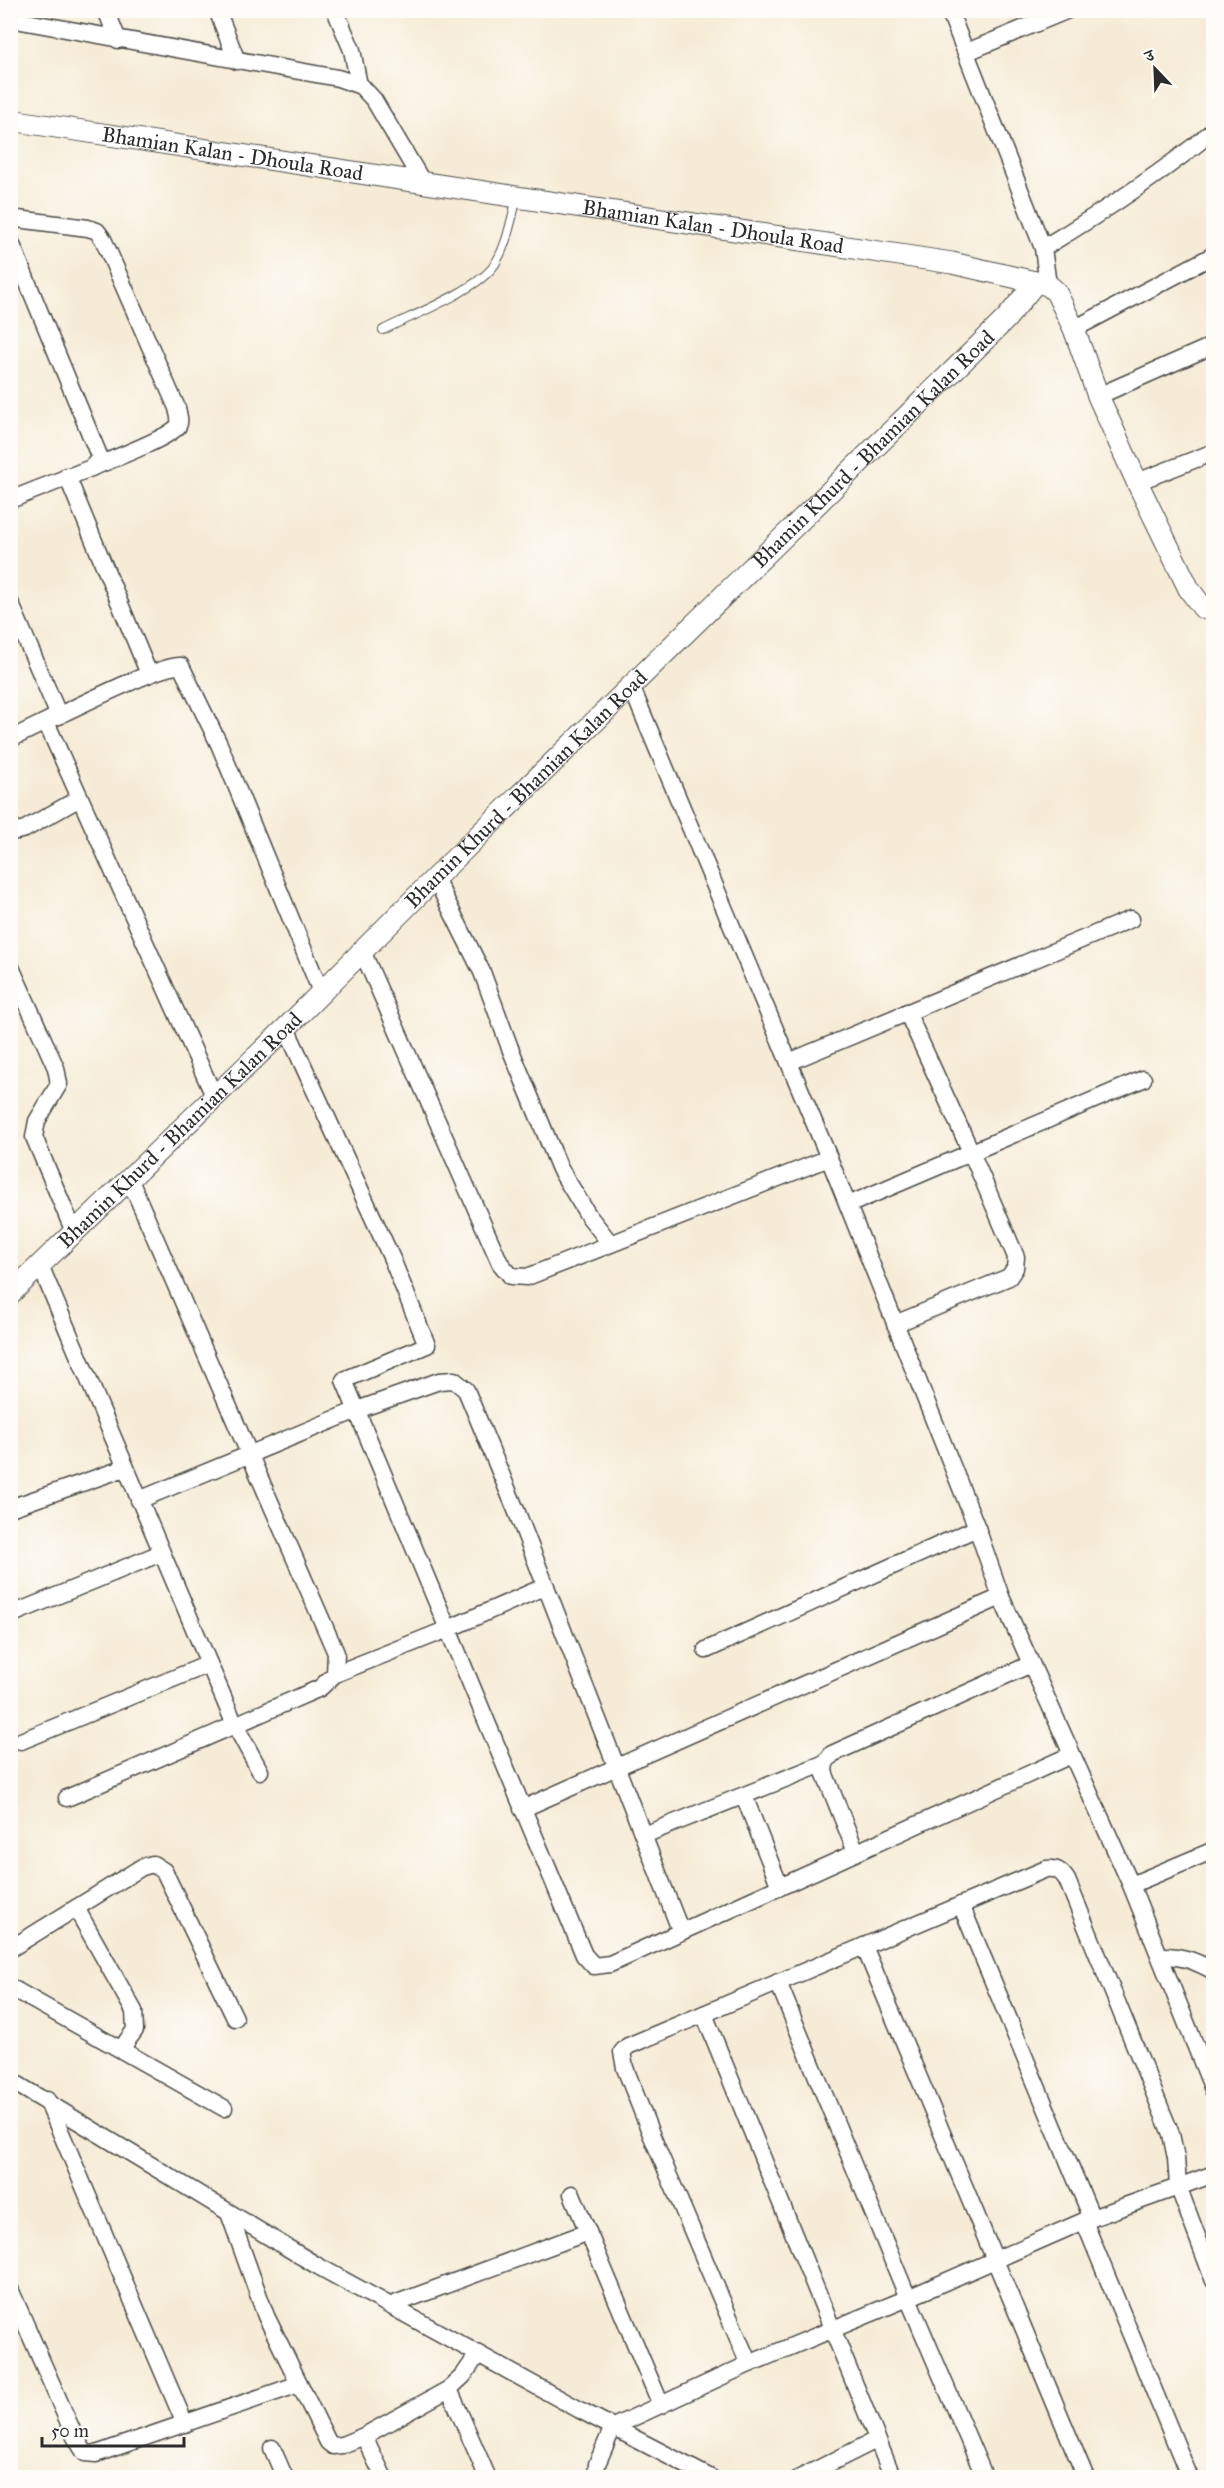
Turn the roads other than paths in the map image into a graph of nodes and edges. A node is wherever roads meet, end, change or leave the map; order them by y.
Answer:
1 (106, 10) edge
2 (217, 10) edge
3 (335, 10) edge
4 (949, 10) edge
5 (1068, 10) edge
6 (10, 19) edge
7 (118, 40) junction
8 (967, 52) junction
9 (237, 60) junction
10 (359, 86) junction
11 (10, 120) edge
12 (1214, 130) edge
13 (423, 183) junction
14 (517, 197) junction
15 (10, 218) edge
16 (10, 240) edge
17 (1043, 248) junction
18 (1214, 255) edge
19 (1042, 284) junction
20 (1074, 329) junction
21 (383, 330) dead end
22 (1214, 345) edge
23 (1098, 396) junction
24 (1214, 452) edge
25 (91, 468) junction
26 (67, 476) junction
27 (1137, 482) junction
28 (10, 500) edge
29 (10, 602) edge
30 (1214, 611) edge
31 (149, 674) junction
32 (631, 686) junction
33 (53, 719) junction
34 (10, 739) edge
35 (80, 798) junction
36 (10, 829) edge
37 (435, 878) junction
38 (1131, 919) dead end
39 (363, 952) junction
40 (10, 965) edge
41 (321, 992) junction
42 (907, 1012) junction
43 (286, 1028) junction
44 (789, 1062) junction
45 (1143, 1079) dead end
46 (214, 1096) junction
47 (972, 1152) junction
48 (829, 1158) junction
49 (129, 1178) junction
50 (848, 1205) junction
51 (74, 1232) junction
52 (610, 1243) junction
53 (40, 1265) junction
54 (10, 1294) edge
55 (896, 1324) junction
56 (357, 1410) junction
57 (250, 1454) junction
58 (125, 1468) junction
59 (139, 1500) junction
60 (10, 1508) edge
61 (977, 1528) junction
62 (161, 1553) junction
63 (546, 1586) junction
64 (1000, 1597) junction
65 (10, 1616) edge
66 (448, 1629) junction
67 (706, 1650) dead end
68 (209, 1664) junction
69 (1031, 1664) junction
70 (335, 1674) junction
71 (235, 1725) junction
72 (21, 1740) dead end
73 (1071, 1755) junction
74 (825, 1763) junction
75 (618, 1768) junction
76 (260, 1771) dead end
77 (744, 1796) junction
78 (67, 1797) dead end
79 (522, 1809) junction
80 (644, 1835) junction
81 (1214, 1850) edge
82 (856, 1852) junction
83 (1131, 1886) junction
84 (780, 1887) junction
85 (961, 1905) junction
86 (76, 1908) junction
87 (681, 1932) junction
88 (864, 1946) junction
89 (10, 1949) edge
90 (1160, 1956) junction
91 (1214, 1971) edge
92 (778, 1982) junction
93 (10, 1987) edge
94 (704, 2014) junction
95 (236, 2018) dead end
96 (121, 2049) junction
97 (10, 2080) edge
98 (1214, 2092) edge
99 (47, 2100) junction
100 (224, 2108) dead end
101 (1214, 2174) edge
102 (1178, 2186) junction
103 (572, 2194) dead end
104 (229, 2213) junction
105 (1088, 2220) junction
106 (588, 2232) junction
107 (996, 2258) junction
108 (1214, 2281) edge
109 (10, 2289) edge
110 (908, 2298) junction
111 (392, 2306) junction
112 (833, 2329) junction
113 (478, 2354) junction
114 (749, 2364) junction
115 (299, 2384) junction
116 (449, 2389) junction
117 (662, 2405) junction
118 (185, 2424) junction
119 (613, 2427) junction
120 (364, 2436) junction
121 (876, 2440) junction
122 (272, 2448) dead end
123 (285, 2478) edge
124 (384, 2478) edge
125 (488, 2478) edge
126 (596, 2478) edge
127 (711, 2478) edge
128 (800, 2478) edge
129 (893, 2478) edge
130 (985, 2478) edge
131 (1086, 2478) edge
132 (1190, 2478) edge

1 - 7 street
2 - 9 street
3 - 10 street
4 - 8 street
5 - 8 street
6 - 7 street
7 - 9 street
8 - 17 street
9 - 10 street
10 - 13 street
11 - 13 street, Bhamian Kalan - Dhoula Road
12 - 17 street
13 - 14 street, Bhamian Kalan - Dhoula Road
14 - 19 street, Bhamian Kalan - Dhoula Road
14 - 21 lane
15 - 25 street
16 - 25 street
17 - 19 street
18 - 20 street
19 - 20 street
19 - 32 street, Bhamin Khurd - Bhamian Kalan Road
20 - 23 street
22 - 23 street
23 - 27 street
24 - 27 street
25 - 26 street
26 - 28 street
26 - 31 street
27 - 30 street
29 - 33 street
31 - 33 street
31 - 41 street
32 - 37 street, Bhamin Khurd - Bhamian Kalan Road
32 - 44 street
33 - 34 street
33 - 35 street
35 - 36 street
35 - 46 street
37 - 39 street, Bhamin Khurd - Bhamian Kalan Road
37 - 52 street
38 - 42 street
39 - 41 street, Bhamin Khurd - Bhamian Kalan Road
39 - 52 street
40 - 51 street
41 - 43 street, Bhamin Khurd - Bhamian Kalan Road
42 - 44 street
42 - 47 street
43 - 46 street, Bhamin Khurd - Bhamian Kalan Road
43 - 56 street
44 - 48 street
45 - 47 street
46 - 49 street, Bhamin Khurd - Bhamian Kalan Road
47 - 50 street
47 - 55 street
48 - 50 street
48 - 52 street
49 - 51 street, Bhamin Khurd - Bhamian Kalan Road
49 - 57 street
50 - 55 street
51 - 53 street, Bhamin Khurd - Bhamian Kalan Road
53 - 54 street, Bhamin Khurd - Bhamian Kalan Road
53 - 58 street
55 - 61 street
56 - 57 street
56 - 63 street
56 - 66 street
57 - 59 street
57 - 70 street
58 - 59 street
58 - 60 street
59 - 62 street
61 - 64 street
61 - 67 street
62 - 65 street
62 - 68 street
63 - 66 street
63 - 75 street
64 - 69 street
64 - 75 street
66 - 70 street
66 - 79 street
68 - 71 street
68 - 72 street
69 - 73 street
69 - 74 street
70 - 71 street
71 - 76 street
71 - 78 street
73 - 82 street
73 - 83 street
74 - 77 street
74 - 82 street
75 - 79 street
75 - 80 street
77 - 80 street
77 - 84 street
79 - 87 street
80 - 87 street
81 - 83 street
82 - 84 street
83 - 90 street
84 - 87 street
85 - 88 street
85 - 102 street
85 - 105 street
86 - 89 street
86 - 95 street
86 - 96 street
88 - 92 street
88 - 107 street
90 - 91 street
90 - 98 street
92 - 94 street
92 - 110 street
93 - 96 street
94 - 112 street
94 - 114 street
96 - 100 street
97 - 99 street
99 - 104 street
99 - 118 street
101 - 102 street
102 - 105 street
102 - 108 street
103 - 106 street
104 - 111 street
104 - 115 street
105 - 107 street
105 - 132 street
106 - 111 street
106 - 117 street
107 - 110 street
107 - 131 street
109 - 118 street
110 - 112 street
110 - 130 street
111 - 113 street
112 - 114 street
112 - 121 street
113 - 116 street
113 - 119 street
114 - 117 street
115 - 118 street
115 - 120 street
116 - 120 street
116 - 125 street
117 - 119 street
119 - 126 street
119 - 127 street
120 - 124 street
121 - 128 street
121 - 129 street
122 - 123 street

